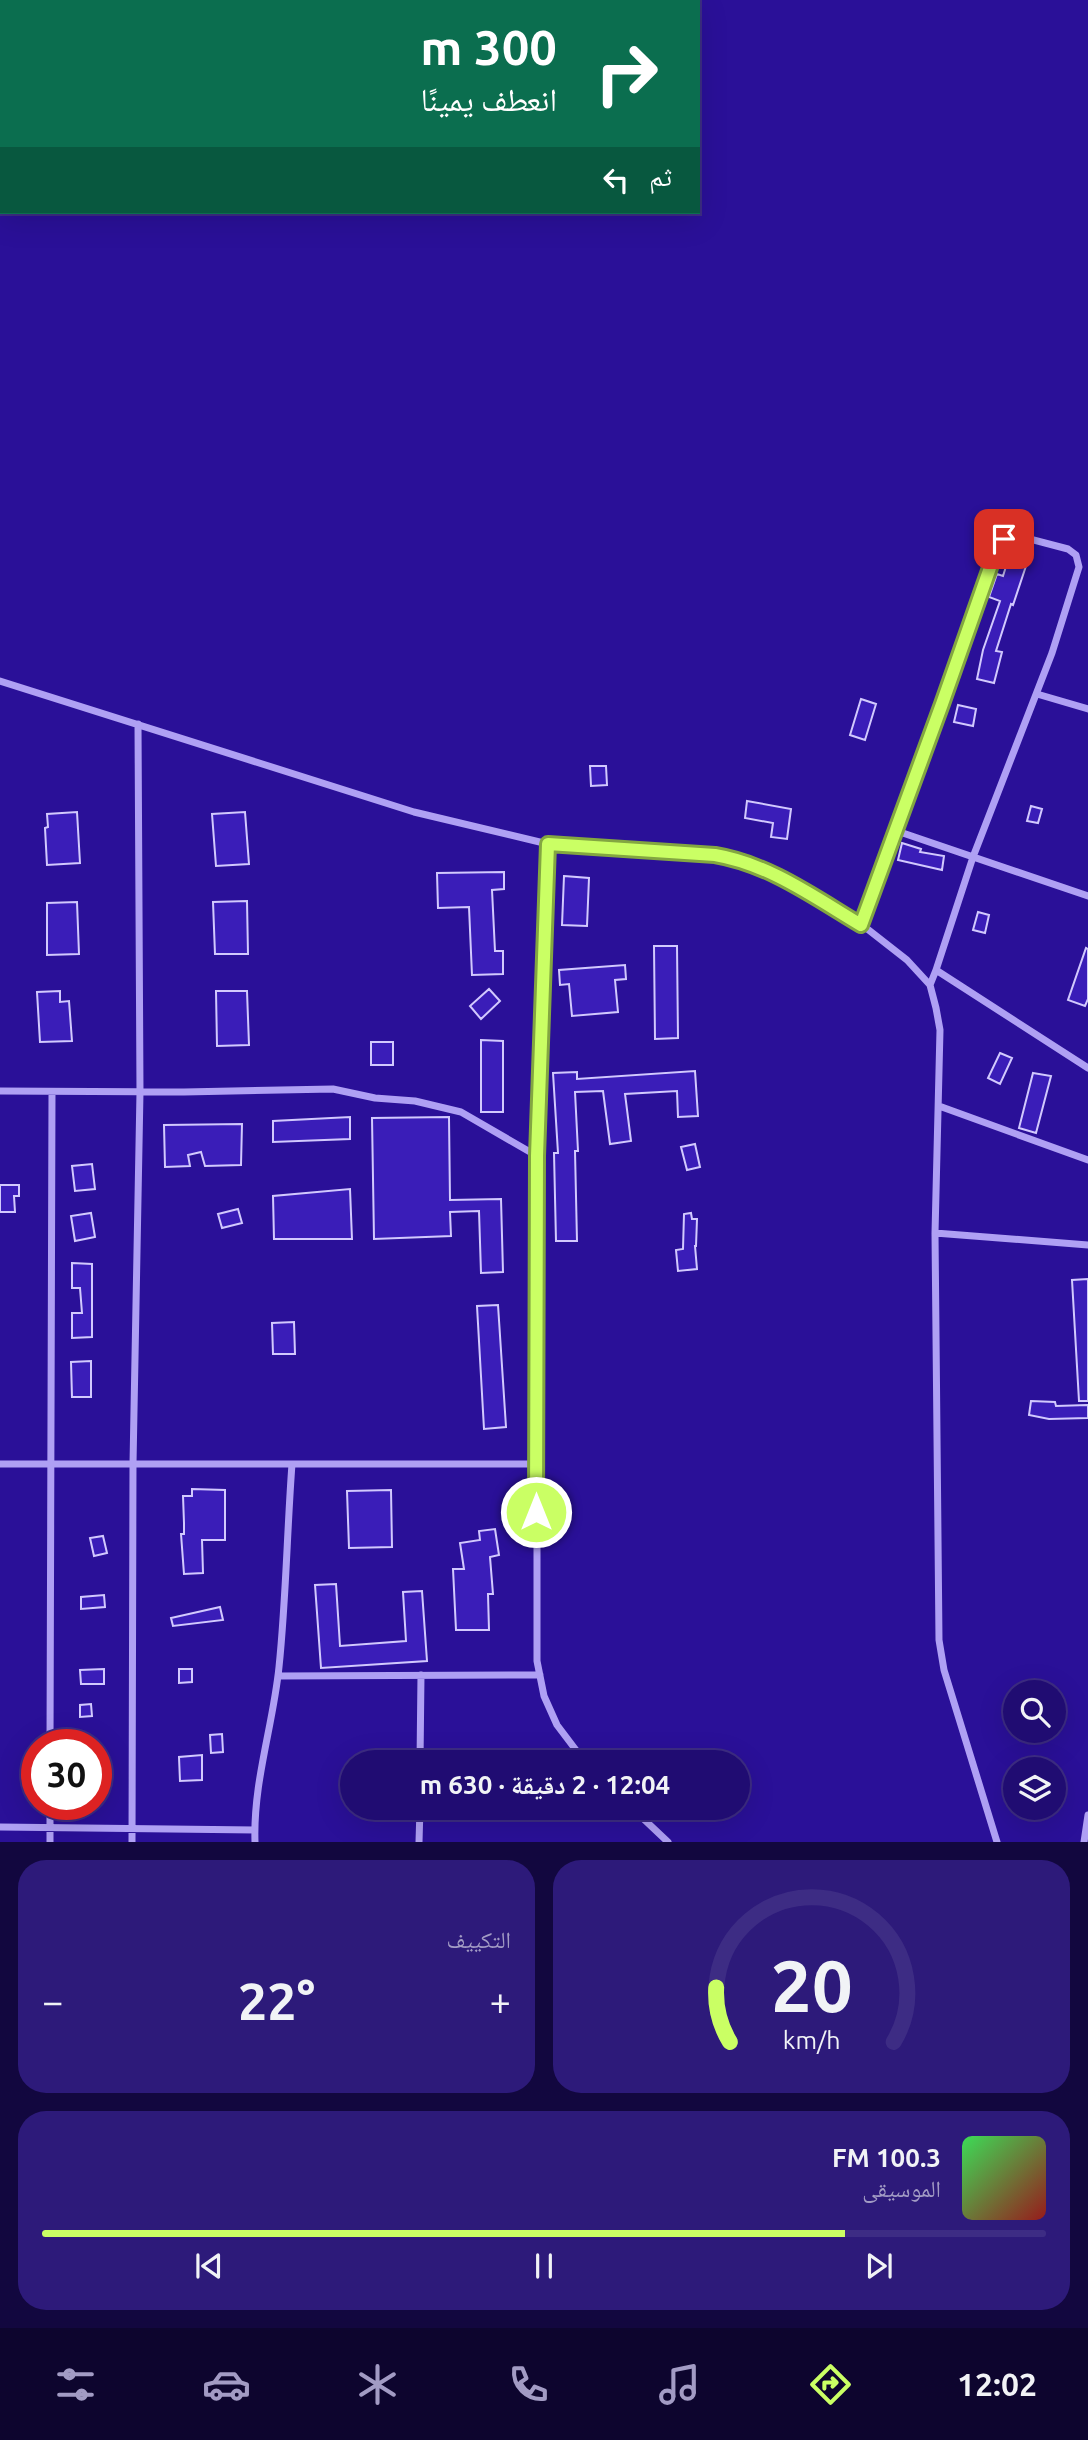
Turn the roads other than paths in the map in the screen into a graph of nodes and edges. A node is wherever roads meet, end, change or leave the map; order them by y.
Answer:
1 (0, 681) edge
2 (1037, 694) junction
3 (1088, 709) edge
4 (138, 724) junction
5 (894, 831) junction
6 (548, 844) junction
7 (973, 857) junction
8 (1088, 896) edge
9 (861, 925) junction
10 (936, 971) junction
11 (930, 985) junction
12 (1088, 1068) edge
13 (0, 1091) edge
14 (52, 1092) junction
15 (140, 1092) junction
16 (939, 1106) junction
17 (537, 1156) junction
18 (1088, 1160) edge
19 (935, 1233) junction
20 (1088, 1245) edge
21 (0, 1464) edge
22 (51, 1464) junction
23 (133, 1464) junction
24 (292, 1464) junction
25 (536, 1464) junction
26 (278, 1675) junction
27 (421, 1675) junction
28 (540, 1675) junction
29 (50, 1729) edge
30 (420, 1750) edge
31 (576, 1750) edge
32 (1088, 1815) edge
33 (50, 1820) edge
34 (420, 1820) edge
35 (645, 1820) edge
36 (0, 1827) edge
37 (50, 1828) junction
38 (131, 1829) junction
39 (255, 1830) junction
40 (50, 1842) edge
41 (132, 1842) edge
42 (255, 1842) edge
43 (419, 1842) edge
44 (668, 1842) edge
45 (997, 1842) edge
46 (1083, 1842) edge

1 - 4 street
2 - 3 street
2 - 5 street
2 - 7 street
4 - 6 street
4 - 15 street
5 - 7 street
5 - 9 street
6 - 9 street
6 - 17 street
7 - 8 street
7 - 10 street
9 - 11 street
10 - 11 street
10 - 12 street
11 - 16 street
13 - 14 street
14 - 15 street
14 - 22 street
15 - 17 street
15 - 23 street
16 - 18 street
16 - 19 street
17 - 25 street
19 - 20 street
19 - 45 street
21 - 22 street
22 - 23 street
22 - 29 street
23 - 24 street
23 - 38 street
24 - 25 street
24 - 26 street
25 - 28 street
26 - 27 street
26 - 39 street
27 - 28 street
27 - 30 street
28 - 31 street
32 - 46 street
33 - 37 street
34 - 43 street
35 - 44 street
36 - 37 street
37 - 38 street
37 - 40 street
38 - 39 street
38 - 41 street
39 - 42 street

